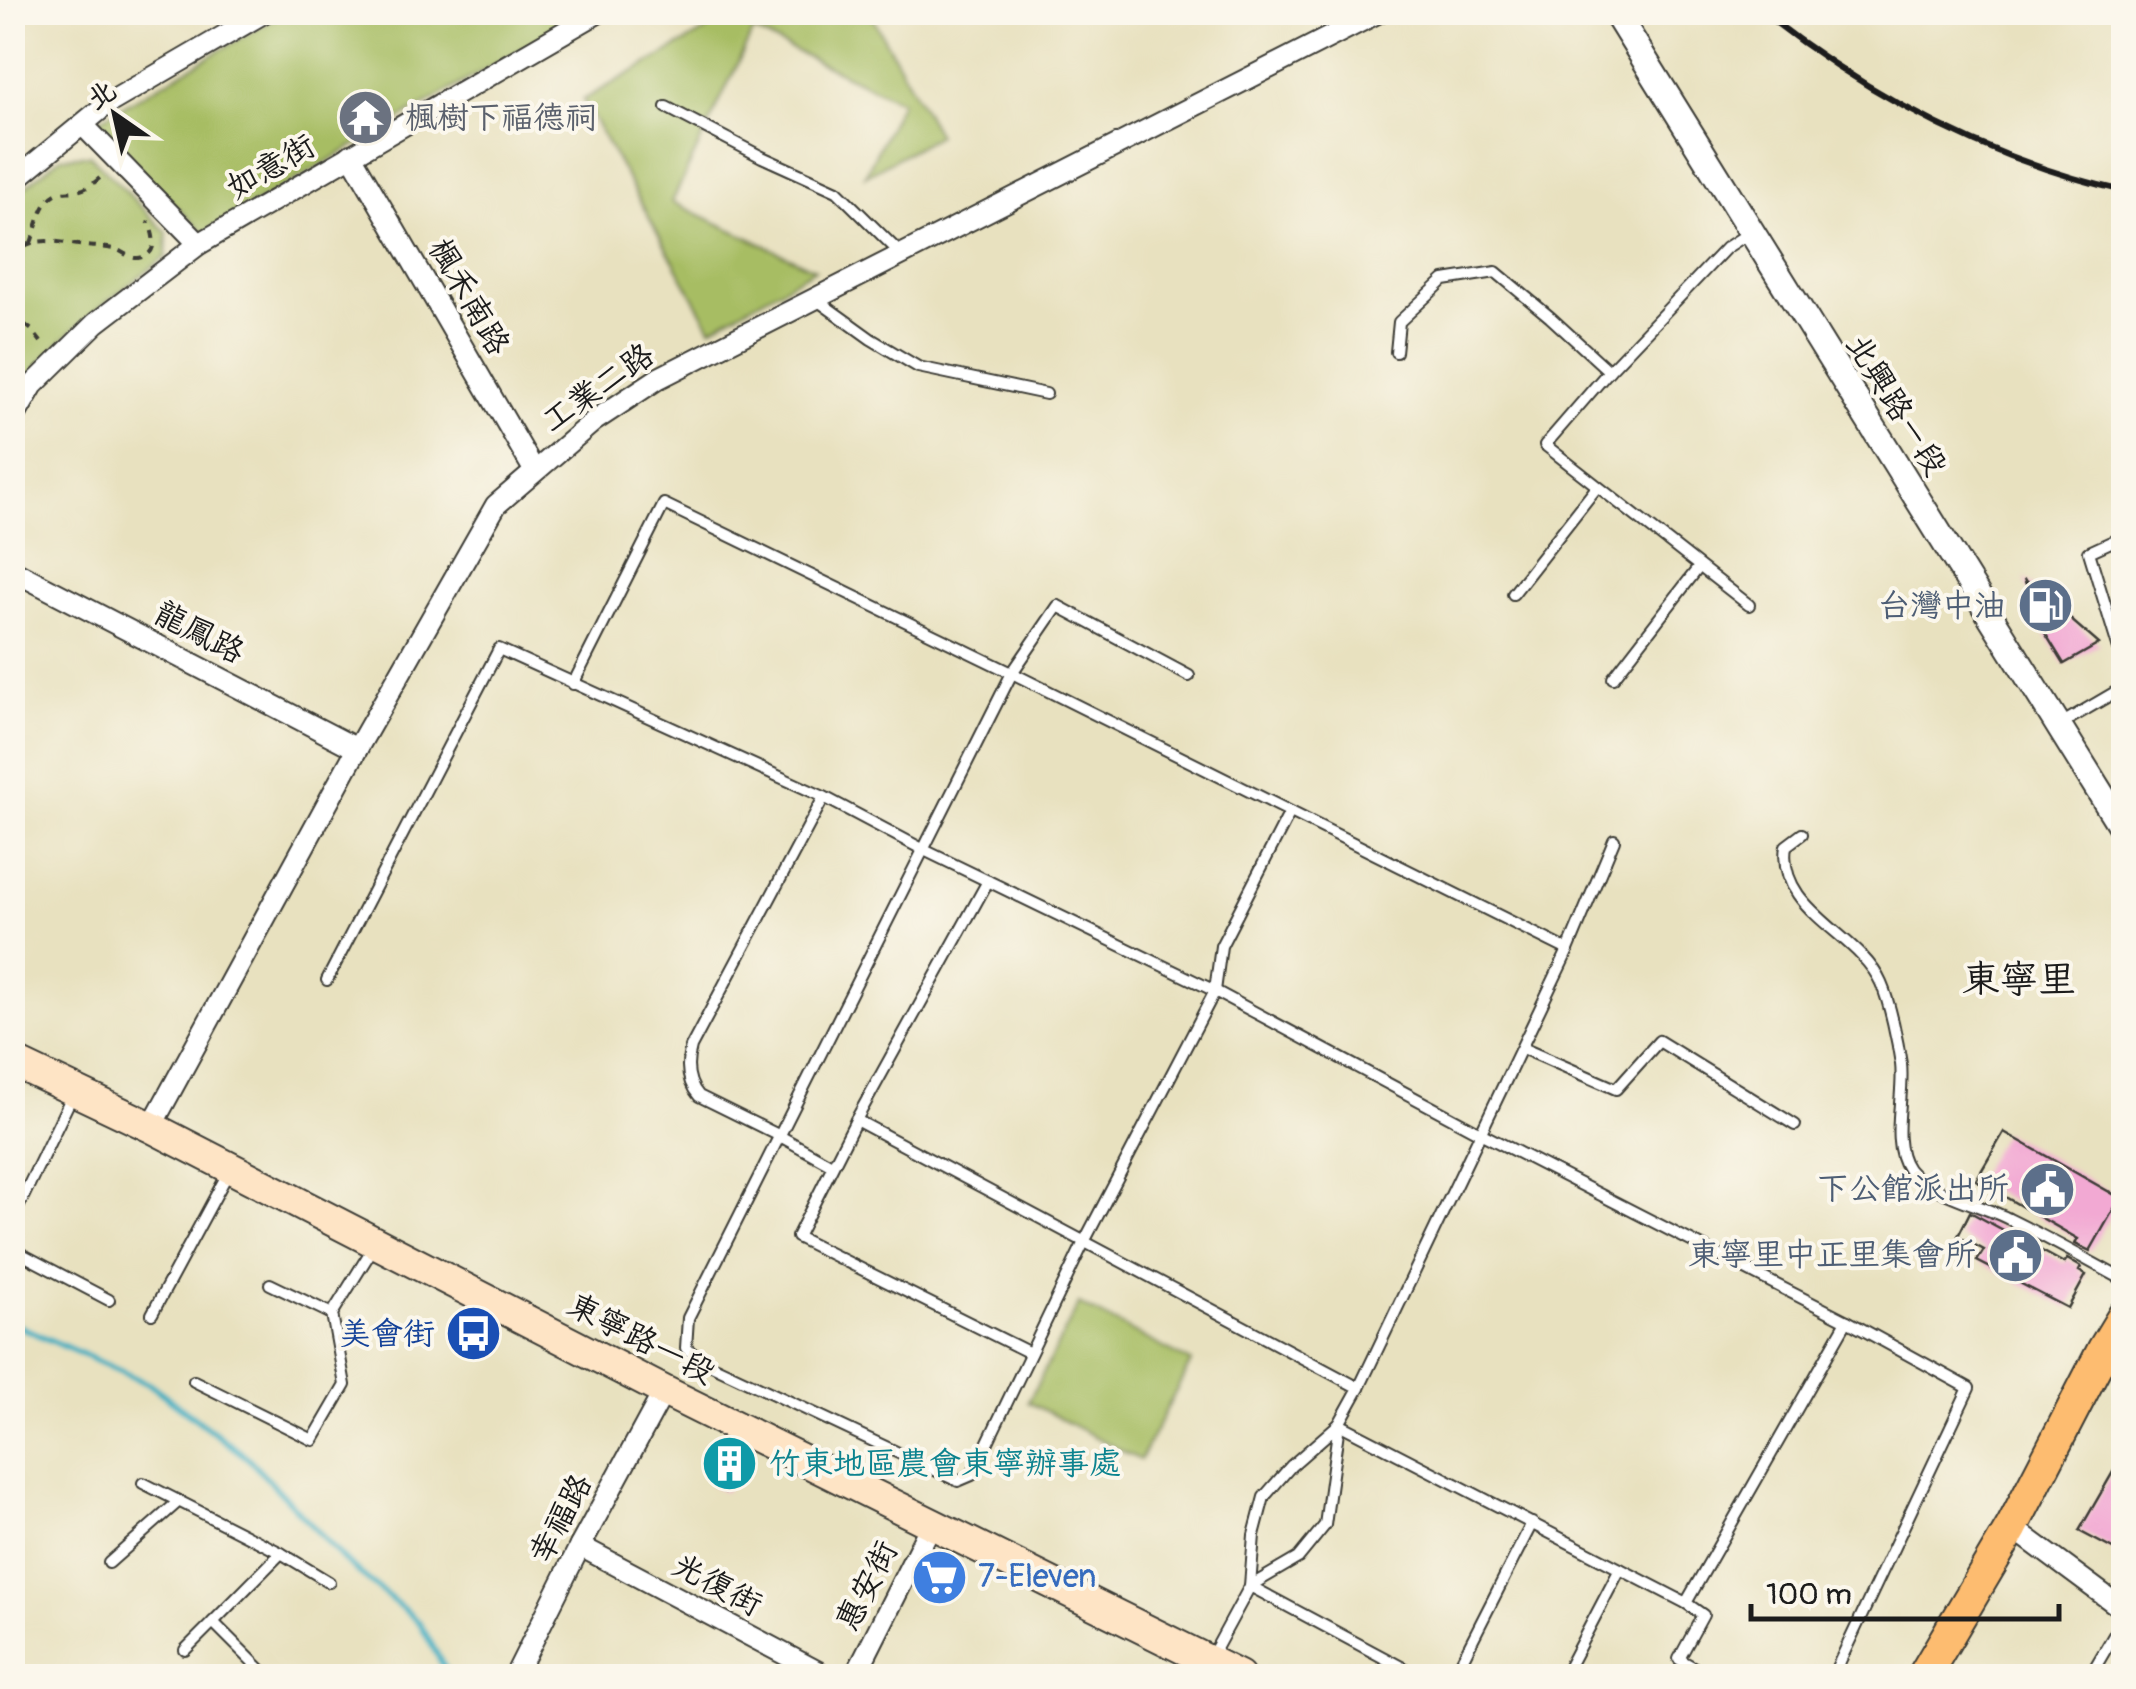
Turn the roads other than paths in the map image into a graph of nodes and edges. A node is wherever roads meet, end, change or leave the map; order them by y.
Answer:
1 (599, 12) edge
2 (1326, 12) edge
3 (1379, 12) edge
4 (1615, 12) edge
5 (259, 14) edge
6 (1338, 33) junction
7 (666, 107) dead end
8 (83, 125) junction
9 (351, 155) junction
10 (12, 182) edge
11 (1750, 233) junction
12 (198, 244) junction
13 (900, 254) junction
14 (816, 299) junction
15 (1396, 352) dead end
16 (1609, 371) junction
17 (1046, 394) dead end
18 (12, 421) edge
19 (534, 470) junction
20 (1597, 487) junction
21 (2124, 536) edge
22 (1698, 567) junction
23 (12, 570) edge
24 (1513, 594) dead end
25 (1749, 604) dead end
26 (2124, 666) edge
27 (1012, 674) junction
28 (1188, 676) dead end
29 (1613, 678) dead end
30 (574, 684) junction
31 (2124, 687) edge
32 (2058, 725) junction
33 (357, 749) junction
34 (824, 797) junction
35 (1290, 812) junction
36 (2124, 831) edge
37 (1802, 834) dead end
38 (1614, 840) dead end
39 (924, 850) junction
40 (988, 881) junction
41 (1568, 950) junction
42 (326, 980) dead end
43 (1214, 991) junction
44 (1522, 1048) junction
45 (12, 1061) edge
46 (74, 1090) junction
47 (856, 1120) junction
48 (1796, 1125) dead end
49 (151, 1126) junction
50 (1482, 1134) junction
51 (778, 1135) junction
52 (832, 1165) junction
53 (231, 1168) junction
54 (12, 1220) edge
55 (1084, 1242) junction
56 (376, 1243) junction
57 (12, 1249) edge
58 (2124, 1280) edge
59 (270, 1284) dead end
60 (109, 1300) dead end
61 (152, 1314) dead end
62 (332, 1314) junction
63 (2124, 1316) edge
64 (1847, 1322) junction
65 (1030, 1352) junction
66 (194, 1382) dead end
67 (1358, 1388) junction
68 (664, 1391) junction
69 (1339, 1424) junction
70 (142, 1483) dead end
71 (178, 1501) junction
72 (932, 1523) junction
73 (1532, 1524) junction
74 (2012, 1526) junction
75 (580, 1546) junction
76 (282, 1553) junction
77 (110, 1563) dead end
78 (1620, 1569) junction
79 (329, 1582) dead end
80 (1250, 1586) junction
81 (1686, 1604) junction
82 (2124, 1610) edge
83 (2124, 1618) edge
84 (213, 1622) junction
85 (184, 1650) dead end
86 (1205, 1669) edge
87 (1566, 1672) dead end
88 (267, 1676) edge
89 (515, 1676) edge
90 (826, 1676) edge
91 (855, 1676) edge
92 (1239, 1676) edge
93 (1418, 1676) edge
94 (1454, 1676) edge
95 (1709, 1676) edge
96 (1833, 1676) edge
97 (1924, 1676) edge
98 (2090, 1676) edge

1 - 9 street, 如意街
2 - 6 street
3 - 6 street, 工業二路
4 - 11 street, 北興路ㄧ段
5 - 8 street
6 - 13 street, 工業二路
7 - 13 lane
8 - 10 street
8 - 12 street
9 - 12 street, 如意街
9 - 19 street, 楓禾南路
11 - 16 lane
11 - 32 street, 北興路ㄧ段
12 - 18 street, 如意街
13 - 14 street, 工業二路
14 - 17 lane
14 - 19 street, 工業二路
15 - 16 lane
16 - 20 lane
19 - 33 street, 工業二路
20 - 22 lane
20 - 24 lane
21 - 26 lane
22 - 25 lane
22 - 29 lane
23 - 33 street, 龍鳳路
27 - 28 lane
27 - 30 lane
27 - 35 lane
27 - 39 lane
30 - 34 lane
30 - 42 lane
31 - 32 lane
32 - 36 street, 北興路ㄧ段
33 - 49 street, 工業二路
34 - 39 lane
34 - 51 lane
35 - 41 lane
35 - 43 lane
37 - 58 lane
38 - 41 lane
39 - 40 lane
39 - 51 lane
40 - 43 lane
40 - 47 lane
41 - 44 lane
43 - 50 lane
43 - 55 lane
44 - 48 lane
44 - 50 lane
45 - 46 main road, 東寧路一段
46 - 49 main road, 東寧路一段
46 - 54 lane
47 - 52 lane
47 - 55 lane
49 - 53 main road, 東寧路一段
50 - 64 lane
50 - 67 lane
51 - 52 lane
51 - 65 lane
52 - 65 lane
53 - 56 main road, 東寧路一段
53 - 61 lane
55 - 65 lane
55 - 67 lane
56 - 62 lane
56 - 68 main road, 東寧路一段
57 - 60 lane
59 - 62 lane
62 - 66 lane
63 - 74 main road
64 - 81 lane
64 - 96 lane
67 - 69 lane
68 - 72 main road, 東寧路一段
68 - 75 street, 幸福路
69 - 73 lane
69 - 80 lane
69 - 80 lane
70 - 71 lane
71 - 76 lane
71 - 77 lane
72 - 86 main road, 東寧路一段
72 - 91 street, 惠安街
73 - 78 lane
73 - 94 lane
74 - 82 street
74 - 97 main road
75 - 89 street, 幸福路
75 - 90 street, 光復街
76 - 79 lane
76 - 84 lane
78 - 81 lane
78 - 87 lane
80 - 86 lane
80 - 93 lane
81 - 95 lane
83 - 98 lane
84 - 85 lane
84 - 88 lane
86 - 92 main road, 東寧路一段

